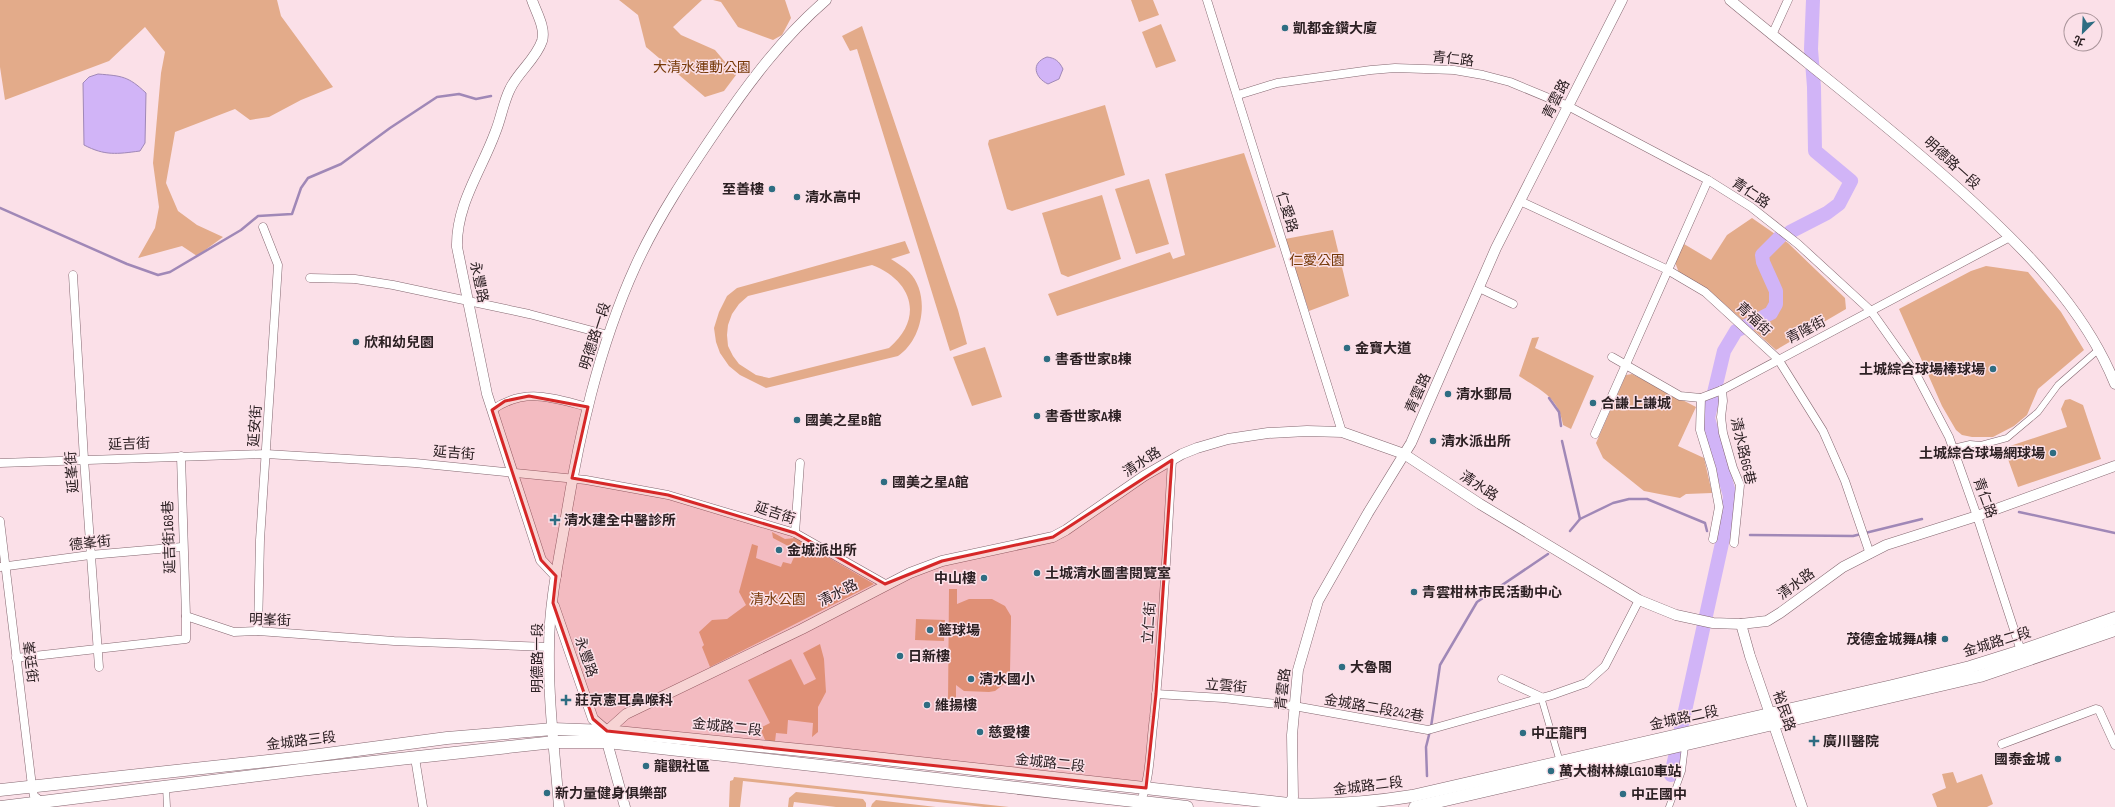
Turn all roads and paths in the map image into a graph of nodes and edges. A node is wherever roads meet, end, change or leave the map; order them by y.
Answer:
1 (532, 0) edge
2 (1207, 0) edge
3 (1622, 0) edge
4 (1730, 0) edge
5 (1788, 0) edge
6 (821, 2) edge
7 (1772, 35) junction
8 (1238, 95) junction
9 (1568, 106) junction
10 (1708, 180) junction
11 (1520, 201) junction
12 (263, 227) dead end
13 (2010, 237) junction
14 (1666, 269) junction
15 (73, 275) dead end
16 (310, 278) dead end
17 (1478, 288) junction
18 (469, 302) junction
19 (1513, 304) dead end
20 (1871, 311) junction
21 (608, 335) junction
22 (2098, 350) junction
23 (1612, 357) dead end
24 (1778, 359) junction
25 (1625, 364) junction
26 (2115, 384) edge
27 (1722, 390) junction
28 (1702, 398) junction
29 (588, 407) junction
30 (492, 410) junction
31 (1342, 432) junction
32 (1595, 434) dead end
33 (1953, 448) junction
34 (266, 454) junction
35 (1404, 454) junction
36 (181, 456) junction
37 (84, 459) junction
38 (1172, 460) junction
39 (0, 462) edge
40 (800, 463) dead end
41 (2115, 466) edge
42 (511, 472) junction
43 (572, 478) junction
44 (1977, 516) junction
45 (0, 521) edge
46 (795, 532) junction
47 (1713, 539) dead end
48 (1734, 543) dead end
49 (182, 547) junction
50 (1870, 554) junction
51 (90, 555) junction
52 (2, 567) edge
53 (556, 576) junction
54 (885, 584) junction
55 (1639, 600) junction
56 (553, 603) junction
57 (186, 616) junction
58 (2115, 618) edge
59 (1740, 624) junction
60 (258, 630) junction
61 (2115, 630) edge
62 (548, 647) junction
63 (97, 648) junction
64 (2021, 651) junction
65 (16, 658) junction
66 (99, 667) dead end
67 (1502, 679) dead end
68 (1156, 694) junction
69 (1541, 697) junction
70 (1294, 706) junction
71 (1772, 719) junction
72 (553, 729) junction
73 (607, 736) junction
74 (554, 742) junction
75 (2002, 744) dead end
76 (2115, 745) edge
77 (1685, 746) junction
78 (415, 758) junction
79 (1560, 762) junction
80 (32, 786) junction
81 (166, 787) junction
82 (1146, 788) junction
83 (0, 790) edge
84 (41, 801) junction
85 (1140, 804) edge
86 (1288, 805) edge
87 (1422, 806) edge
88 (5, 807) edge
89 (167, 807) edge
90 (423, 807) edge
91 (559, 807) edge
92 (625, 807) edge
93 (1186, 807) edge
94 (1668, 807) edge
95 (1802, 807) edge

1 - 18 street, 永豐路
2 - 8 street, 仁愛路
3 - 9 street, 青雲路
4 - 7 street, 明德路一段
5 - 7 street
6 - 21 street, 明德路一段
7 - 13 street, 明德路一段
8 - 9 street, 青仁路
8 - 31 street, 仁愛路
9 - 10 street, 青仁路
9 - 11 street, 青雲路
10 - 14 street
10 - 20 street, 青仁路
11 - 14 street, 青福街
11 - 17 street, 青雲路
12 - 34 street, 延安街
13 - 20 street, 青隆街
13 - 22 street, 明德路一段
14 - 24 street, 青福街
14 - 25 street
15 - 37 street, 延峯街
16 - 18 street
17 - 19 street
17 - 35 street, 青雲路
18 - 21 street
18 - 30 street, 永豐路
20 - 24 street, 青隆街
20 - 33 street, 青仁路
21 - 29 street, 明德路一段
22 - 26 street, 明德路一段
22 - 33 street
23 - 25 street, 青隆街
24 - 27 street, 青隆街
24 - 50 street, 青福街
25 - 28 street, 青隆街
25 - 32 street
27 - 28 street, 青隆街
27 - 48 street, 清水路66巷
28 - 47 street
29 - 30 street
29 - 43 street, 明德路一段
30 - 42 street, 永豐路
31 - 35 street, 清水路
31 - 38 street, 清水路
33 - 44 street, 青仁路
34 - 36 street, 延吉街
34 - 42 street, 延吉街
34 - 60 street, 延安街
35 - 55 street, 清水路
35 - 70 street, 青雲路
36 - 37 street, 延吉街
36 - 49 street, 延吉街168巷
37 - 39 street, 延吉街
37 - 51 street, 延峯街
38 - 54 street, 清水路
38 - 68 street, 立仁街
40 - 46 street
41 - 44 street, 清水路
42 - 43 street, 延吉街
42 - 53 street, 永豐路
43 - 46 street, 延吉街
43 - 53 street, 明德路一段
44 - 50 street, 清水路
44 - 64 street, 青仁路
45 - 52 street, 峯廷街
46 - 54 street, 延吉街
49 - 51 street, 德峯街
49 - 57 street, 延吉街168巷
50 - 59 street, 清水路
51 - 52 street, 德峯街
51 - 63 street, 延峯街
52 - 65 street, 峯廷街
53 - 56 street, 明德路一段
54 - 73 street, 清水路
55 - 59 street, 清水路
55 - 69 street, 金城路二段242巷
56 - 62 street, 明德路一段
56 - 73 street, 永豐路
57 - 60 street, 明峯街
57 - 63 street
58 - 64 main road, 金城路二段
59 - 71 street, 裕民路
60 - 62 street, 明峯街
61 - 71 main road, 金城路二段
62 - 72 street, 明德路一段
63 - 65 street
63 - 66 street, 延峯街
64 - 71 main road, 金城路二段
65 - 80 street, 峯廷街
67 - 69 street
68 - 70 street, 立雲街
68 - 82 street, 立仁街
69 - 70 street, 金城路二段242巷
69 - 79 street
70 - 86 street, 青雲路
71 - 77 main road, 金城路二段
71 - 79 main road, 金城路二段
71 - 95 street, 裕民路
72 - 73 main road, 金城路三段
72 - 74 street, 明德路一段
72 - 80 main road, 金城路三段
73 - 74 main road, 金城路三段
73 - 82 main road, 金城路二段
73 - 85 main road, 金城路二段
73 - 92 street
74 - 78 main road, 金城路三段
74 - 91 street, 明德路一段
75 - 76 street
77 - 87 main road, 金城路二段
77 - 94 street
78 - 81 main road, 金城路三段
78 - 90 street
79 - 86 main road, 金城路二段
80 - 83 main road, 金城路三段
80 - 84 street, 峯廷街
81 - 84 main road, 金城路三段
81 - 89 street
82 - 85 street, 立仁街
82 - 86 main road, 金城路二段
84 - 88 main road, 金城路三段
85 - 93 main road, 金城路二段

